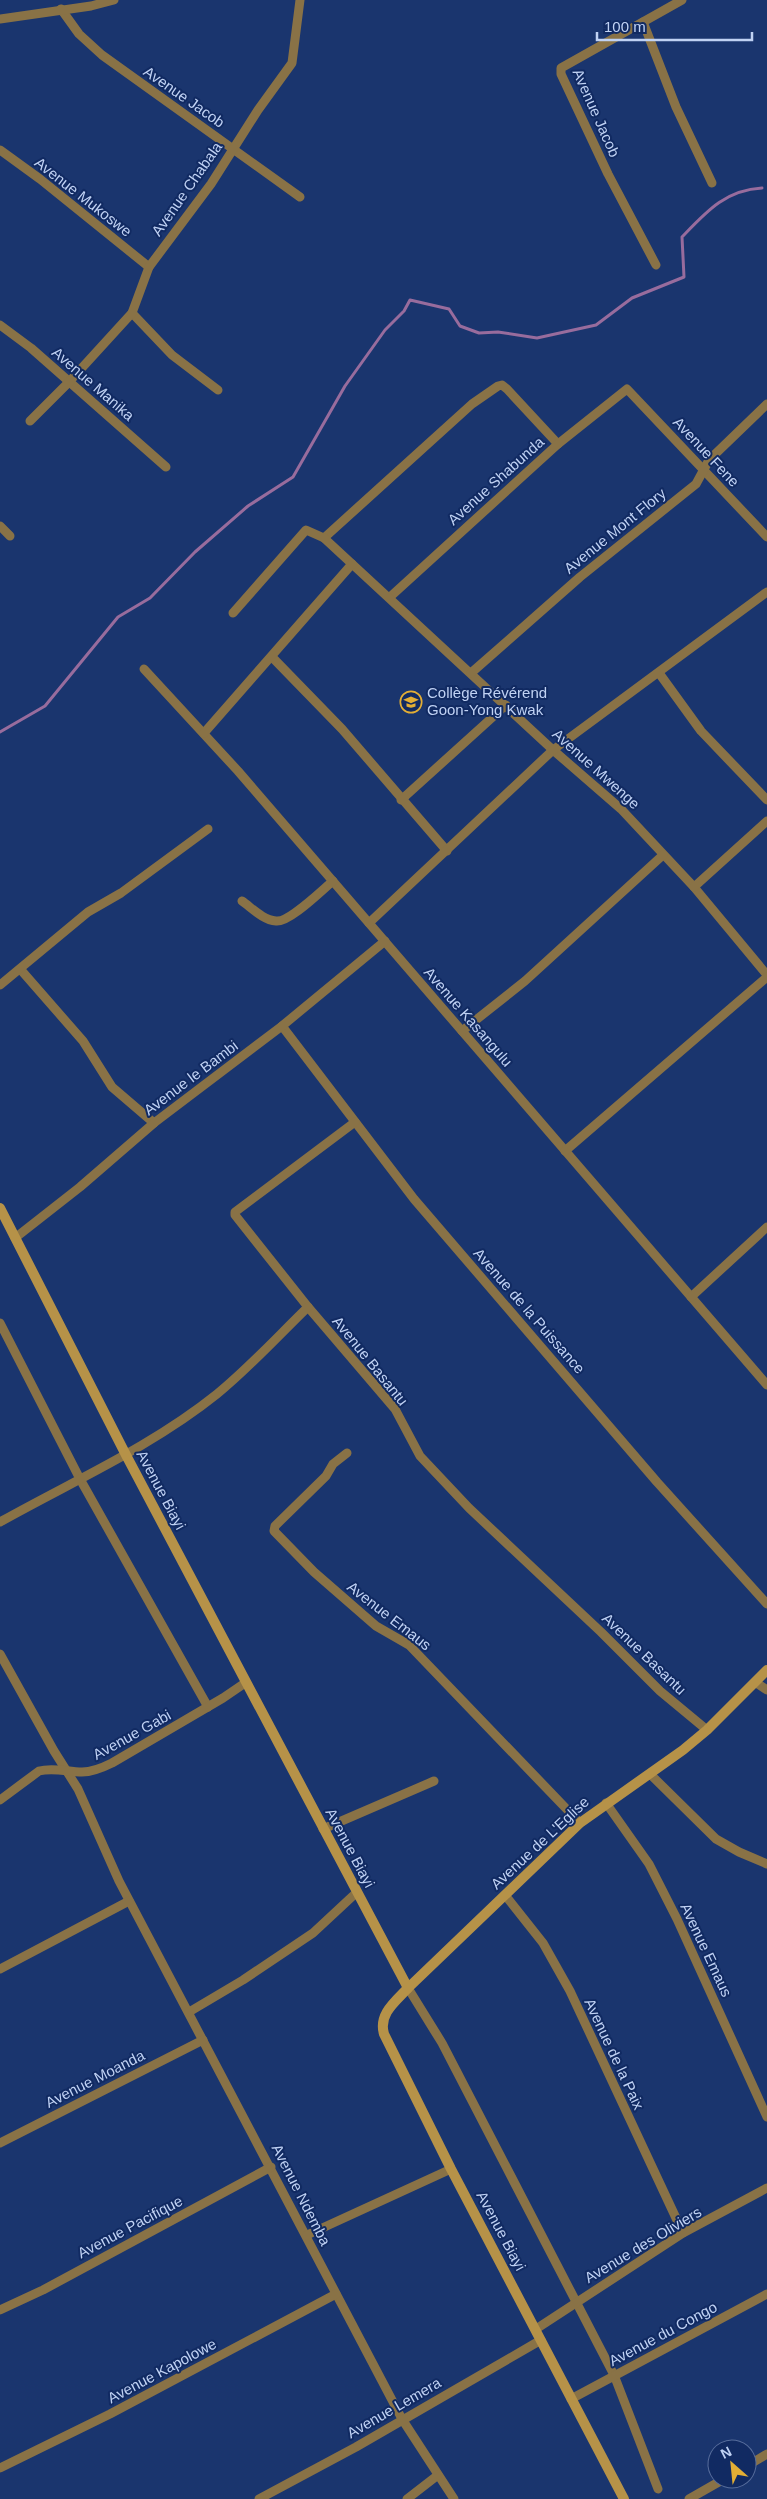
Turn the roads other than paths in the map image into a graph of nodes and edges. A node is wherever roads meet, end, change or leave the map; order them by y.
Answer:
1 (114, 0) edge
2 (300, 0) edge
3 (682, 0) edge
4 (61, 10) junction
5 (0, 19) edge
6 (643, 22) junction
7 (232, 148) junction
8 (0, 150) edge
9 (712, 183) dead end
10 (300, 197) dead end
11 (656, 265) dead end
12 (149, 267) junction
13 (132, 313) junction
14 (2, 329) edge
15 (69, 382) junction
16 (218, 390) dead end
17 (624, 390) joint
18 (767, 404) edge
19 (30, 421) dead end
20 (558, 444) junction
21 (166, 467) dead end
22 (704, 472) junction
23 (0, 526) edge
24 (10, 536) dead end
25 (767, 537) edge
26 (324, 538) junction
27 (352, 564) junction
28 (767, 592) edge
29 (390, 597) junction
30 (233, 613) dead end
31 (272, 657) junction
32 (144, 669) dead end
33 (471, 673) junction
34 (659, 674) junction
35 (506, 706) junction
36 (204, 733) junction
37 (553, 750) junction
38 (401, 800) junction
39 (767, 800) edge
40 (767, 822) edge
41 (208, 829) dead end
42 (447, 850) junction
43 (664, 854) junction
44 (333, 881) junction
45 (694, 887) junction
46 (242, 901) dead end
47 (369, 923) junction
48 (385, 941) junction
49 (21, 970) junction
50 (767, 976) edge
51 (0, 985) edge
52 (282, 1026) junction
53 (462, 1031) junction
54 (355, 1122) junction
55 (154, 1123) junction
56 (565, 1151) junction
57 (0, 1208) edge
58 (767, 1227) edge
59 (15, 1238) junction
60 (692, 1297) junction
61 (308, 1307) junction
62 (0, 1323) edge
63 (767, 1385) edge
64 (347, 1453) dead end
65 (126, 1455) junction
66 (80, 1479) junction
67 (0, 1522) edge
68 (767, 1604) edge
69 (0, 1654) edge
70 (767, 1670) edge
71 (755, 1682) junction
72 (245, 1683) junction
73 (767, 1690) edge
74 (208, 1707) junction
75 (706, 1730) junction
76 (68, 1771) junction
77 (650, 1774) junction
78 (434, 1781) dead end
79 (0, 1800) edge
80 (606, 1803) junction
81 (580, 1823) junction
82 (323, 1829) junction
83 (767, 1864) edge
84 (356, 1893) junction
85 (505, 1895) junction
86 (129, 1901) junction
87 (0, 1969) edge
88 (408, 1988) junction
89 (189, 2012) junction
90 (203, 2040) junction
91 (767, 2117) edge
92 (0, 2143) edge
93 (272, 2167) junction
94 (451, 2169) junction
95 (767, 2188) edge
96 (683, 2233) junction
97 (307, 2236) junction
98 (336, 2294) junction
99 (767, 2294) edge
100 (575, 2303) junction
101 (0, 2310) edge
102 (536, 2328) junction
103 (541, 2340) junction
104 (614, 2375) junction
105 (571, 2399) junction
106 (402, 2419) junction
107 (0, 2468) edge
108 (438, 2474) junction
109 (658, 2488) dead end
110 (707, 2489) edge
111 (259, 2499) edge
112 (406, 2499) edge
113 (454, 2499) edge
114 (624, 2499) edge
115 (689, 2499) edge

1 - 4 street
2 - 7 street, Avenue Chabala
3 - 6 street, Avenue Jacob
4 - 5 street
4 - 7 street, Avenue Jacob
6 - 9 street
6 - 11 street, Avenue Jacob
7 - 10 street, Avenue Jacob
7 - 12 street, Avenue Chabala
8 - 12 street, Avenue Mukoswe
12 - 13 street, Avenue Chabala
13 - 15 street, Avenue Chabala
13 - 16 street
14 - 15 street, Avenue Manika
15 - 19 street, Avenue Chabala
15 - 21 street, Avenue Manika
17 - 20 street, Avenue Shabunda
17 - 22 street, Avenue Fene
18 - 22 street, Avenue Mont Flory
20 - 26 street
20 - 29 street, Avenue Shabunda
22 - 25 street, Avenue Fene
22 - 33 street, Avenue Mont Flory
23 - 24 street
26 - 27 street, Avenue Mwenge
26 - 30 street
27 - 29 street, Avenue Mwenge
27 - 31 street
28 - 34 street
29 - 33 street, Avenue Mwenge
31 - 36 street
31 - 38 street
32 - 36 street, Avenue Kasangulu
33 - 35 street, Avenue Mwenge
34 - 37 street
34 - 39 street
35 - 37 street, Avenue Mwenge
35 - 38 street
36 - 44 street, Avenue Kasangulu
37 - 42 street
37 - 43 street, Avenue Mwenge
38 - 42 street
40 - 45 street
41 - 49 street
42 - 47 street
43 - 45 street, Avenue Mwenge
43 - 53 street
44 - 46 street
44 - 47 street, Avenue Kasangulu
45 - 50 street, Avenue Mwenge
47 - 48 street, Avenue Kasangulu
48 - 52 street, Avenue le Bambi
48 - 53 street, Avenue Kasangulu
49 - 51 street
49 - 55 street
50 - 56 street
52 - 54 street, Avenue de la Puissance
52 - 55 street, Avenue le Bambi
53 - 56 street, Avenue Kasangulu
54 - 61 street, Avenue Basantu
54 - 68 street, Avenue de la Puissance
55 - 59 street, Avenue le Bambi
56 - 60 street, Avenue Kasangulu
57 - 59 street, Avenue Biayi
58 - 60 street
59 - 65 street, Avenue Biayi
60 - 63 street, Avenue Kasangulu
61 - 65 street
61 - 75 street, Avenue Basantu
62 - 66 street
64 - 81 street, Avenue Emaus
65 - 66 street
65 - 72 street, Avenue Biayi
66 - 67 street
66 - 74 street
69 - 76 street, Avenue Ndemba
70 - 71 street, Avenue de L'Eglise
71 - 73 street
71 - 75 street, Avenue de L'Eglise
72 - 74 street, Avenue Gabi
72 - 82 street, Avenue Biayi
74 - 76 street, Avenue Gabi
75 - 77 street, Avenue de L'Eglise
76 - 79 street, Avenue Gabi
76 - 86 street, Avenue Ndemba
77 - 80 street, Avenue de L'Eglise
77 - 83 street
78 - 82 street
80 - 81 street, Avenue de L'Eglise
80 - 91 street, Avenue Emaus
81 - 85 street, Avenue de L'Eglise
82 - 84 street, Avenue Biayi
84 - 88 street, Avenue Biayi
84 - 89 street
85 - 88 street, Avenue de L'Eglise
85 - 96 street, Avenue de la Paix
86 - 87 street
86 - 89 street, Avenue Ndemba
88 - 94 street, Avenue Biayi
88 - 100 street
89 - 90 street, Avenue Ndemba
90 - 92 street, Avenue Moanda
90 - 93 street, Avenue Ndemba
93 - 97 street, Avenue Ndemba
93 - 101 street, Avenue Pacifique
94 - 97 street
94 - 102 street, Avenue Biayi
95 - 96 street, Avenue des Oliviers
96 - 100 street, Avenue des Oliviers
97 - 98 street, Avenue Ndemba
98 - 106 street, Avenue Ndemba
98 - 107 street, Avenue Kapolowe
99 - 104 street, Avenue du Congo
100 - 102 street, Avenue des Oliviers
100 - 104 street
102 - 103 street, Avenue Biayi
103 - 105 street, Avenue Biayi
103 - 106 street, Avenue Lemera
104 - 105 street, Avenue du Congo
104 - 109 street
105 - 114 street, Avenue Biayi
106 - 108 street, Avenue Ndemba
106 - 111 street, Avenue Lemera
108 - 112 street
108 - 113 street, Avenue Ndemba
110 - 115 street

